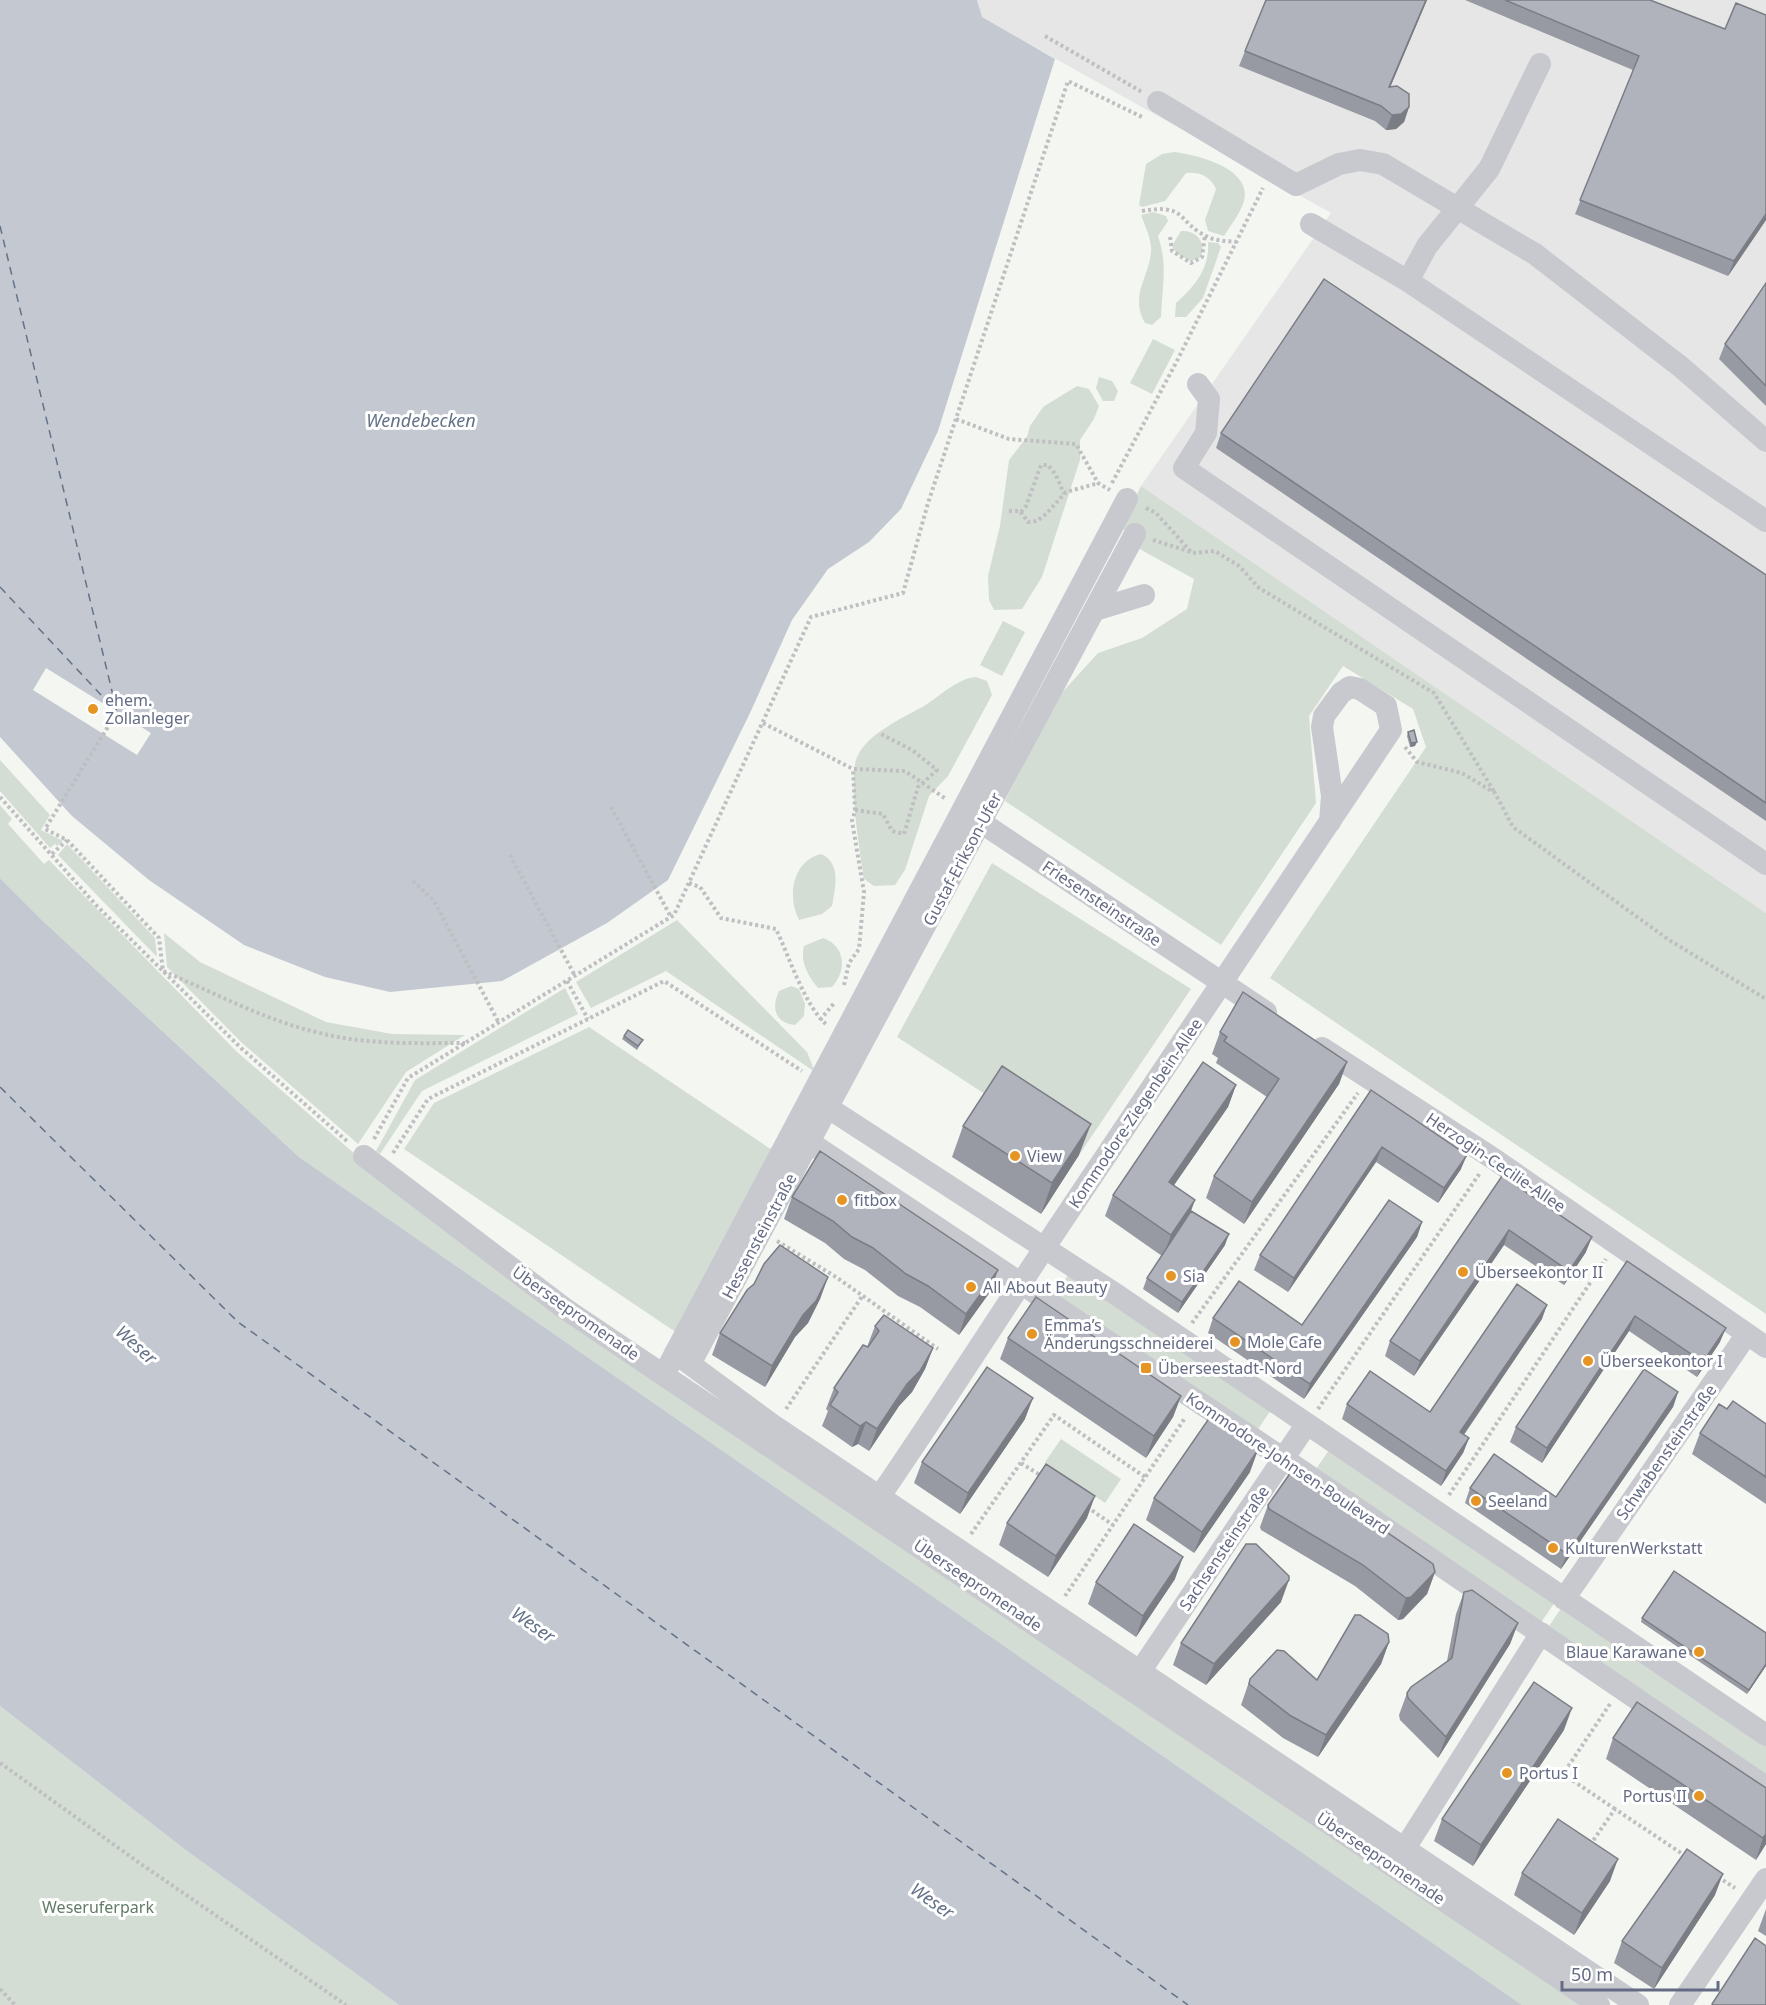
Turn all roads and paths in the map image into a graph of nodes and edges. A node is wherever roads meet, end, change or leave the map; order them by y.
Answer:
1 (1045, 36) dead end
2 (1540, 64) dead end
3 (1158, 102) junction
4 (1253, 182) dead end
5 (1460, 208) junction
6 (1142, 211) dead end
7 (1311, 224) dead end
8 (1205, 235) junction
9 (1170, 237) dead end
10 (1236, 242) junction
11 (1408, 281) junction
12 (1198, 384) dead end
13 (956, 420) junction
14 (1766, 441) edge
15 (1099, 483) junction
16 (1116, 493) junction
17 (1064, 494) junction
18 (1009, 511) dead end
19 (1021, 512) junction
20 (1766, 521) edge
21 (1136, 534) dead end
22 (1144, 595) dead end
23 (1095, 610) junction
24 (117, 712) dead end
25 (763, 723) junction
26 (1391, 730) junction
27 (881, 734) dead end
28 (853, 770) junction
29 (922, 783) junction
30 (1495, 794) junction
31 (0, 796) edge
32 (951, 802) dead end
33 (611, 807) dead end
34 (855, 810) junction
35 (1330, 822) junction
36 (982, 823) junction
37 (67, 840) junction
38 (52, 854) junction
39 (510, 855) dead end
40 (1766, 864) edge
41 (413, 881) dead end
42 (689, 883) junction
43 (671, 917) junction
44 (163, 971) junction
45 (575, 976) junction
46 (567, 981) junction
47 (1223, 984) junction
48 (1766, 999) edge
49 (588, 1019) junction
50 (820, 1020) junction
51 (499, 1023) junction
52 (843, 1036) junction
53 (466, 1043) junction
54 (1369, 1078) junction
55 (820, 1081) junction
56 (827, 1107) junction
57 (809, 1142) junction
58 (364, 1156) junction
59 (1491, 1157) junction
60 (382, 1169) junction
61 (777, 1241) dead end
62 (1616, 1243) junction
63 (1045, 1247) junction
64 (1021, 1283) junction
65 (863, 1295) junction
66 (1747, 1334) junction
67 (1180, 1339) junction
68 (1766, 1347) edge
69 (938, 1349) dead end
70 (683, 1359) junction
71 (664, 1376) junction
72 (1197, 1401) junction
73 (1306, 1425) junction
74 (774, 1426) junction
75 (1284, 1459) junction
76 (1021, 1463) junction
77 (1145, 1477) junction
78 (1049, 1481) edge
79 (880, 1496) junction
80 (1086, 1506) edge
81 (1437, 1513) junction
82 (1113, 1525) junction
83 (960, 1549) junction
84 (1564, 1599) junction
85 (1054, 1611) junction
86 (1541, 1633) junction
87 (1141, 1670) junction
88 (1621, 1687) junction
89 (1766, 1735) edge
90 (0, 1763) edge
91 (1766, 1787) edge
92 (1615, 1809) junction
93 (1405, 1848) junction
94 (1585, 1852) edge
95 (1693, 1861) edge
96 (1713, 1873) edge
97 (1766, 1879) edge
98 (1752, 1899) junction
99 (0, 1989) edge
100 (15, 2005) edge
101 (346, 2005) edge
102 (1599, 2005) edge
103 (1638, 2005) edge
104 (1680, 2005) edge

1 - 3 path
2 - 5 street
3 - 5 street
3 - 13 path
4 - 10 path
5 - 11 street
5 - 14 street
6 - 8 path
7 - 11 street
8 - 9 path
8 - 10 path
10 - 16 path
11 - 20 street
12 - 40 street
13 - 15 path
13 - 25 path
15 - 16 path
15 - 17 path
16 - 30 path
16 - 52 street
17 - 19 path
17 - 19 path
18 - 19 path
21 - 23 street, Gustaf-Erikson-Ufer
22 - 23 street
23 - 36 street, Gustaf-Erikson-Ufer
24 - 37 path
25 - 28 path
25 - 42 path
26 - 30 path
26 - 35 street, Kommodore-Ziegenbein-Allee
26 - 35 street
27 - 29 path
28 - 29 path
28 - 34 path
29 - 32 path
29 - 34 path
30 - 48 path
31 - 38 path
33 - 43 path
34 - 50 path
35 - 47 street, Kommodore-Ziegenbein-Allee
36 - 47 street, Friesensteinstraße
36 - 56 street, Gustaf-Erikson-Ufer
37 - 38 path
37 - 44 path
38 - 44 path
39 - 45 path
41 - 51 path
42 - 43 path
42 - 50 path
43 - 45 path
44 - 53 path
44 - 58 path
45 - 46 path
46 - 49 path
46 - 51 path
47 - 54 street, Herzogin-Cecilie-Allee
47 - 63 street, Kommodore-Ziegenbein-Allee
49 - 55 path
49 - 60 path
50 - 52 path
51 - 53 path
52 - 55 street
53 - 58 path
54 - 59 street, Herzogin-Cecilie-Allee
54 - 67 path
55 - 70 street
56 - 57 street, Hessensteinstraße
56 - 63 street
57 - 64 street, Kommodore-Johnsen-Boulevard
57 - 70 street, Hessensteinstraße
58 - 60 street, Überseepromenade
59 - 62 street, Herzogin-Cecilie-Allee
59 - 73 path
60 - 71 street, Überseepromenade
61 - 65 path
62 - 66 street, Herzogin-Cecilie-Allee
62 - 81 path
63 - 64 street, Kommodore-Ziegenbein-Allee
63 - 67 street
64 - 72 street, Kommodore-Johnsen-Boulevard
64 - 79 street, Kommodore-Ziegenbein-Allee
65 - 69 path
65 - 74 path
66 - 68 street, Herzogin-Cecilie-Allee
66 - 84 street, Schwabensteinstraße
67 - 73 street
70 - 71 street
70 - 74 street, Überseepromenade
71 - 102 street, Überseepromenade
72 - 75 street, Kommodore-Johnsen-Boulevard
72 - 77 path
73 - 75 street, Sachsensteinstraße
73 - 81 street
74 - 79 street, Überseepromenade
75 - 86 street, Kommodore-Johnsen-Boulevard
75 - 87 street, Sachsensteinstraße
76 - 77 path
76 - 78 path
76 - 83 path
77 - 82 path
79 - 83 street, Überseepromenade
80 - 82 path
81 - 84 street
82 - 85 path
83 - 85 street, Überseepromenade
84 - 89 street
85 - 87 street, Überseepromenade
86 - 88 street, Kommodore-Johnsen-Boulevard
86 - 93 street
87 - 93 street, Überseepromenade
88 - 91 street, Kommodore-Johnsen-Boulevard
88 - 92 path
90 - 101 path
92 - 94 path
92 - 95 path
93 - 103 street, Überseepromenade
96 - 98 path
97 - 98 street
98 - 104 street
99 - 100 path

